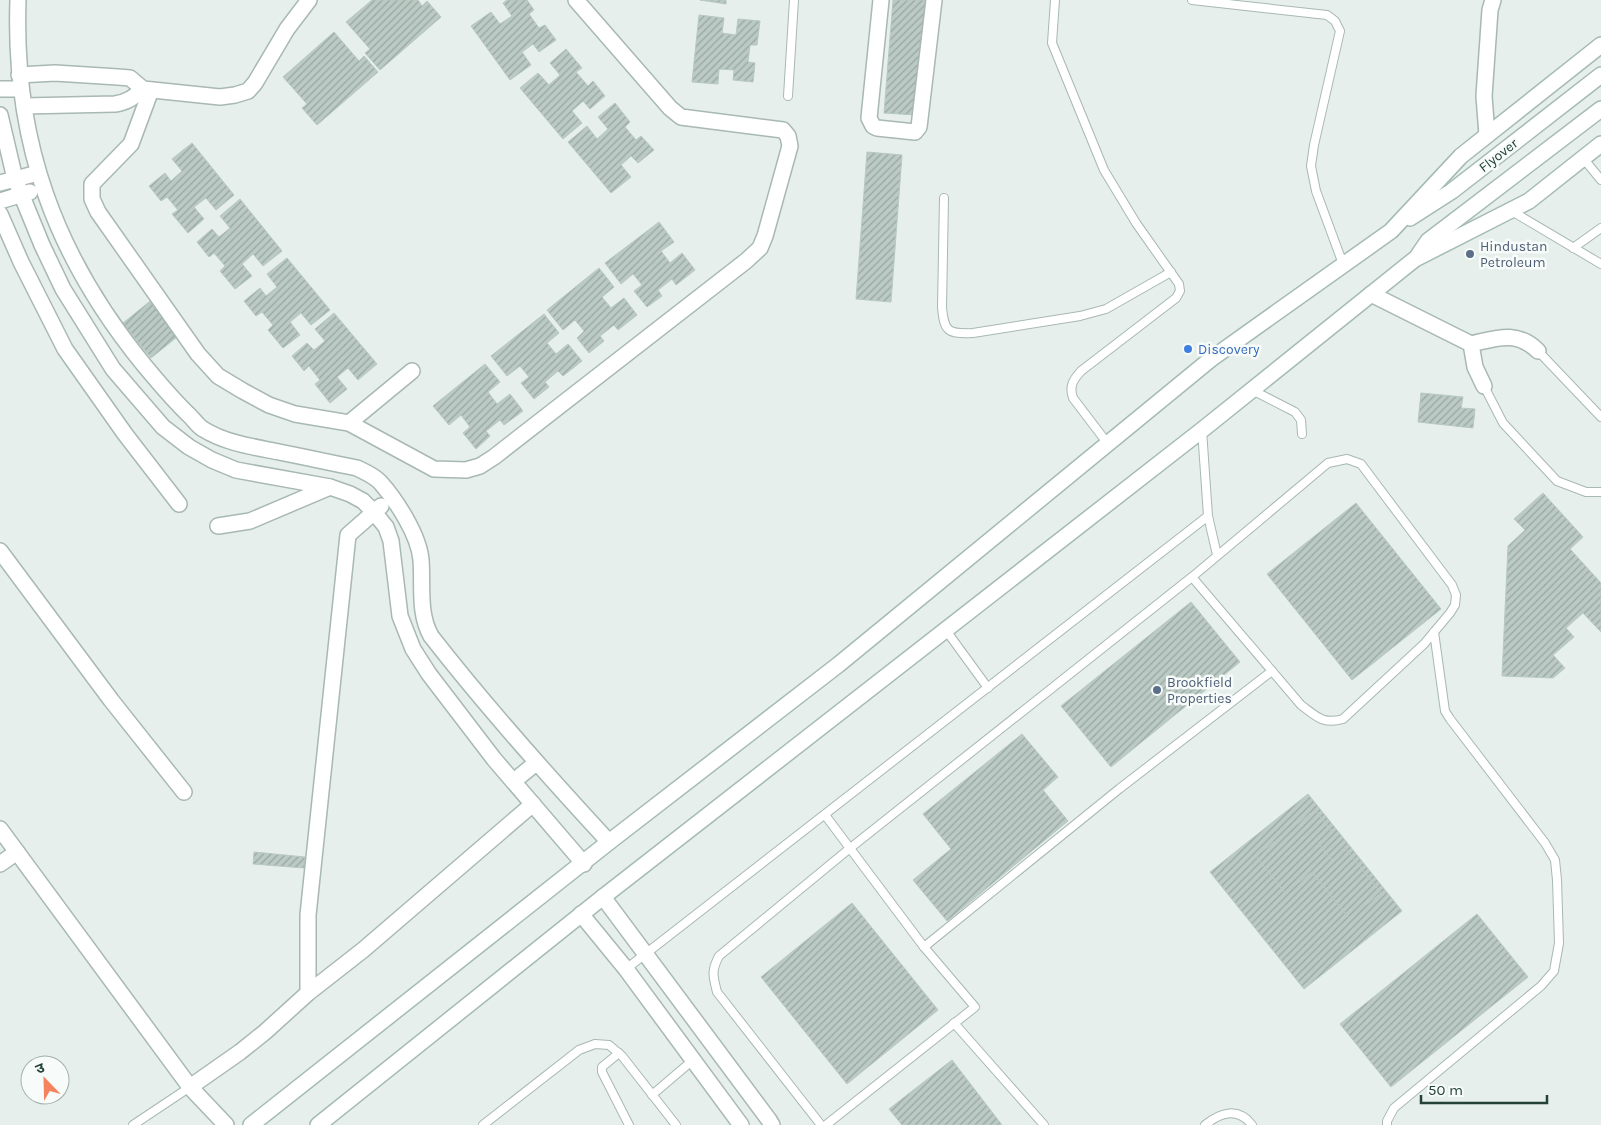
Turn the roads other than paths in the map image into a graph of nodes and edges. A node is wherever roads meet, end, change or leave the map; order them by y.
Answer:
1 (18, 0) edge
2 (309, 0) edge
3 (576, 0) edge
4 (794, 0) edge
5 (881, 0) edge
6 (934, 0) edge
7 (1055, 0) edge
8 (1192, 0) edge
9 (1493, 0) edge
10 (1601, 44) edge
11 (1601, 75) edge
12 (20, 82) junction
13 (0, 89) edge
14 (147, 89) junction
15 (788, 96) dead end
16 (24, 106) junction
17 (1601, 109) edge
18 (0, 114) edge
19 (1487, 135) junction
20 (1601, 144) edge
21 (1583, 158) junction
22 (38, 173) junction
23 (15, 179) junction
24 (1601, 180) edge
25 (0, 183) edge
26 (43, 188) junction
27 (21, 194) junction
28 (944, 198) dead end
29 (0, 201) edge
30 (1510, 210) junction
31 (0, 214) edge
32 (1601, 228) edge
33 (1391, 231) junction
34 (1574, 248) junction
35 (1415, 259) junction
36 (1343, 264) junction
37 (1601, 264) edge
38 (1171, 272) junction
39 (1371, 294) junction
40 (1471, 344) junction
41 (1538, 351) joint
42 (412, 371) dead end
43 (1484, 386) joint
44 (1252, 390) junction
45 (1601, 417) edge
46 (348, 423) junction
47 (1202, 430) junction
48 (1302, 434) dead end
49 (1108, 444) junction
50 (330, 486) junction
51 (1601, 492) edge
52 (392, 499) junction
53 (179, 504) dead end
54 (374, 511) junction
55 (1208, 516) junction
56 (218, 526) dead end
57 (0, 551) edge
58 (1217, 555) junction
59 (1192, 576) junction
60 (945, 629) junction
61 (1434, 632) junction
62 (1272, 671) junction
63 (988, 688) junction
64 (536, 763) junction
65 (514, 781) junction
66 (184, 792) dead end
67 (533, 804) junction
68 (825, 815) junction
69 (0, 829) edge
70 (609, 842) junction
71 (849, 849) junction
72 (17, 852) junction
73 (0, 864) edge
74 (584, 864) junction
75 (603, 896) junction
76 (581, 914) junction
77 (924, 947) junction
78 (646, 955) junction
79 (626, 969) junction
80 (308, 993) junction
81 (954, 1023) junction
82 (619, 1053) junction
83 (693, 1060) junction
84 (190, 1087) junction
85 (652, 1095) junction
86 (768, 1123) edge
87 (133, 1125) edge
88 (226, 1125) edge
89 (251, 1125) edge
90 (318, 1125) edge
91 (483, 1125) edge
92 (629, 1125) edge
93 (676, 1125) edge
94 (741, 1125) edge
95 (820, 1125) edge
96 (826, 1125) edge
97 (1044, 1125) edge
98 (1205, 1125) edge
99 (1252, 1125) edge
100 (1387, 1125) edge

1 - 12 street
2 - 14 street
3 - 46 street
4 - 15 lane
5 - 6 street
7 - 38 lane
8 - 36 lane
9 - 19 street
10 - 19 street
11 - 33 street, Flyover
12 - 13 street
12 - 14 street
12 - 16 street
14 - 16 street
14 - 46 street
16 - 22 street
17 - 35 street, Flyover
18 - 23 street
19 - 33 street
20 - 21 street
21 - 24 lane
21 - 30 street
22 - 23 street
22 - 26 street
23 - 25 street
23 - 27 street
26 - 27 street
26 - 52 street
27 - 29 street
27 - 50 street
28 - 38 lane
30 - 34 lane
30 - 35 street
31 - 53 street
32 - 34 lane
33 - 36 street
34 - 37 lane
35 - 39 street
36 - 49 street
38 - 49 lane
39 - 40 street
39 - 44 street
40 - 41 street
40 - 43 street
41 - 45 lane
42 - 46 street
43 - 51 lane
44 - 47 street
44 - 48 lane
47 - 55 lane
47 - 60 street
49 - 70 street
50 - 54 street
50 - 56 street
52 - 54 street
52 - 64 street
54 - 65 street
54 - 80 street
55 - 58 lane
55 - 63 lane
57 - 66 street
58 - 59 lane
58 - 61 lane
59 - 62 lane
59 - 71 lane
60 - 63 lane
60 - 75 street
61 - 62 lane
61 - 100 lane
62 - 77 lane
63 - 68 lane
64 - 65 street
64 - 70 street
65 - 67 street
67 - 74 street
67 - 80 street
68 - 71 lane
68 - 78 lane
69 - 72 street
70 - 74 street
71 - 77 lane
71 - 95 lane
72 - 73 street
72 - 84 street
74 - 89 street
75 - 76 street
75 - 78 street
76 - 79 street
76 - 90 street
77 - 81 lane
78 - 79 lane
78 - 86 street
79 - 83 street
80 - 84 street
81 - 96 lane
81 - 97 lane
82 - 85 lane
82 - 91 lane
82 - 92 lane
83 - 85 lane
83 - 94 street
84 - 87 lane
84 - 88 street
85 - 93 lane
98 - 99 lane

